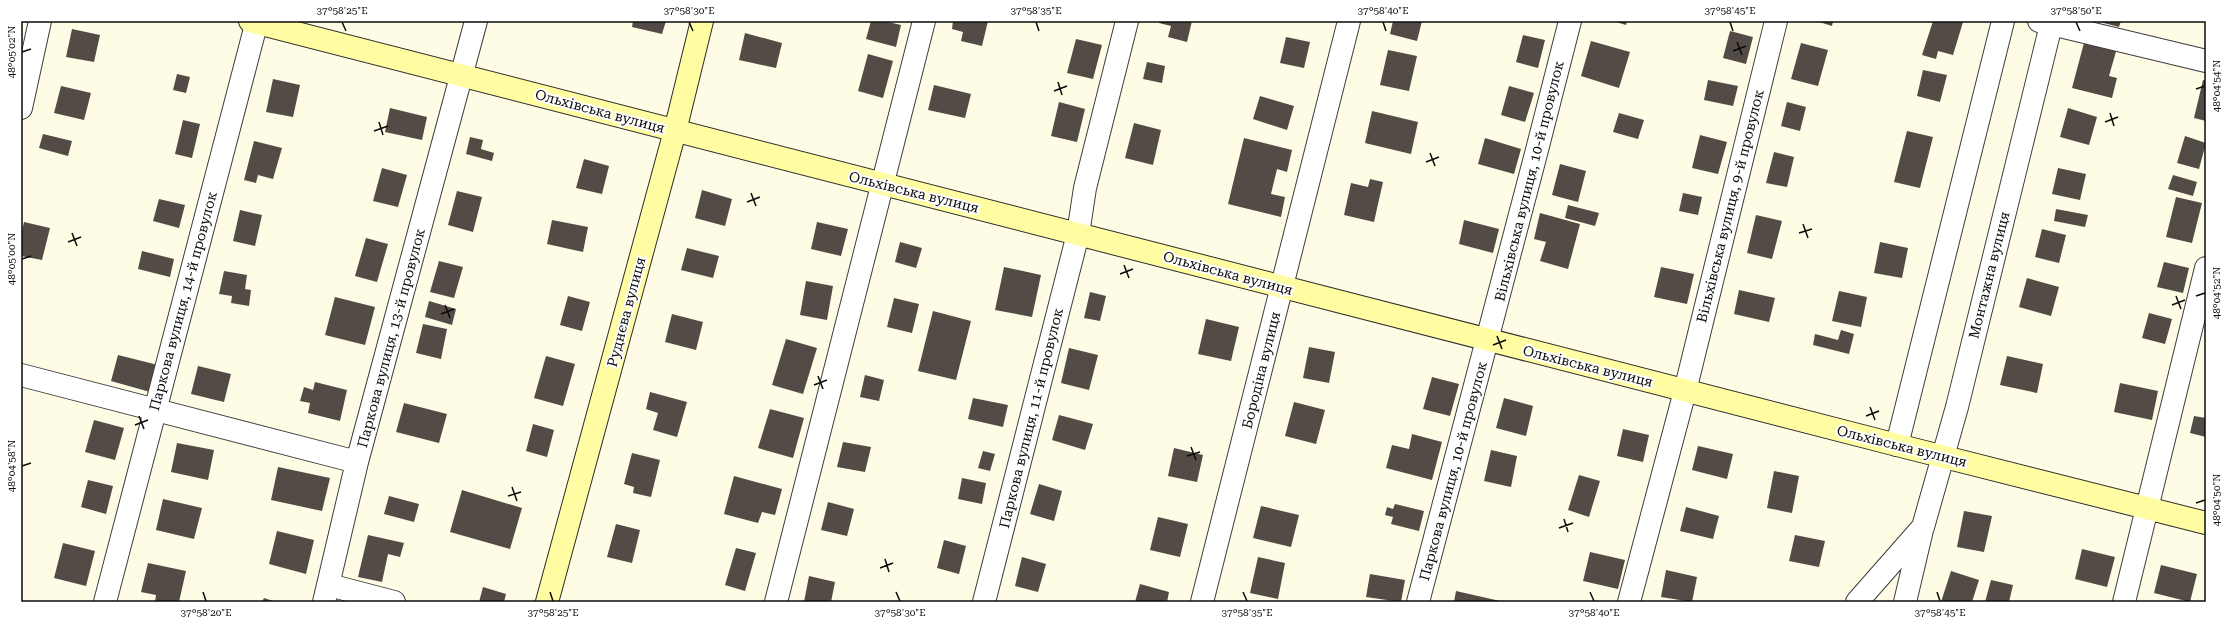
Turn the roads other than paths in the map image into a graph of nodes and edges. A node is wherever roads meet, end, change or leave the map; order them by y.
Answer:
1 (40, 21) edge
2 (476, 21) edge
3 (702, 21) edge
4 (924, 21) edge
5 (1127, 21) edge
6 (1349, 21) edge
7 (1570, 21) edge
8 (1776, 21) edge
9 (2003, 21) edge
10 (255, 22) edge
11 (2048, 22) edge
12 (2206, 61) edge
13 (462, 76) junction
14 (21, 108) edge
15 (675, 131) junction
16 (881, 184) junction
17 (1078, 234) junction
18 (2206, 268) edge
19 (1282, 287) junction
20 (1487, 340) junction
21 (21, 375) edge
22 (1685, 391) junction
23 (154, 410) junction
24 (1897, 445) junction
25 (1942, 456) junction
26 (357, 462) junction
27 (2148, 508) junction
28 (2206, 523) edge
29 (1922, 527) junction
30 (326, 594) edge
31 (105, 602) edge
32 (394, 602) edge
33 (547, 602) edge
34 (776, 602) edge
35 (984, 602) edge
36 (1202, 602) edge
37 (1418, 602) edge
38 (1630, 602) edge
39 (1857, 602) edge
40 (1906, 602) edge
41 (2124, 602) edge

1 - 14 street
2 - 13 street, Паркова вулиця, 13-й провулок
3 - 15 street, Руднєва вулиця
4 - 16 street
5 - 17 street, Паркова вулиця, 11-й провулок
6 - 19 street, Бородіна вулиця
7 - 20 street, Вільхівська вулиця, 10-й провулок
8 - 22 street, Вільхівська вулиця, 9-й провулок
9 - 24 street
10 - 13 street, Ольхівська вулиця
10 - 23 street, Паркова вулиця, 14-й провулок
11 - 12 street
11 - 25 street, Монтажна вулиця
13 - 15 street, Ольхівська вулиця
13 - 26 street, Паркова вулиця, 13-й провулок
15 - 16 street, Ольхівська вулиця
15 - 33 street, Руднєва вулиця
16 - 17 street, Ольхівська вулиця
16 - 34 street
17 - 19 street, Ольхівська вулиця
17 - 35 street, Паркова вулиця, 11-й провулок
18 - 27 street
19 - 20 street, Ольхівська вулиця
19 - 36 street, Бородіна вулиця
20 - 22 street, Ольхівська вулиця
20 - 37 street, Паркова вулиця, 10-й провулок
21 - 23 street
22 - 24 street, Ольхівська вулиця
22 - 38 street, Вільхівська вулиця, 9-й провулок
23 - 26 street
23 - 31 street, Паркова вулиця, 14-й провулок
24 - 25 street, Ольхівська вулиця
25 - 27 street, Ольхівська вулиця
25 - 29 street, Монтажна вулиця
26 - 30 street, Паркова вулиця, 13-й провулок
27 - 28 street, Ольхівська вулиця
27 - 41 street
29 - 39 street, Монтажна вулиця
29 - 40 street, Монтажна вулиця
30 - 32 street

